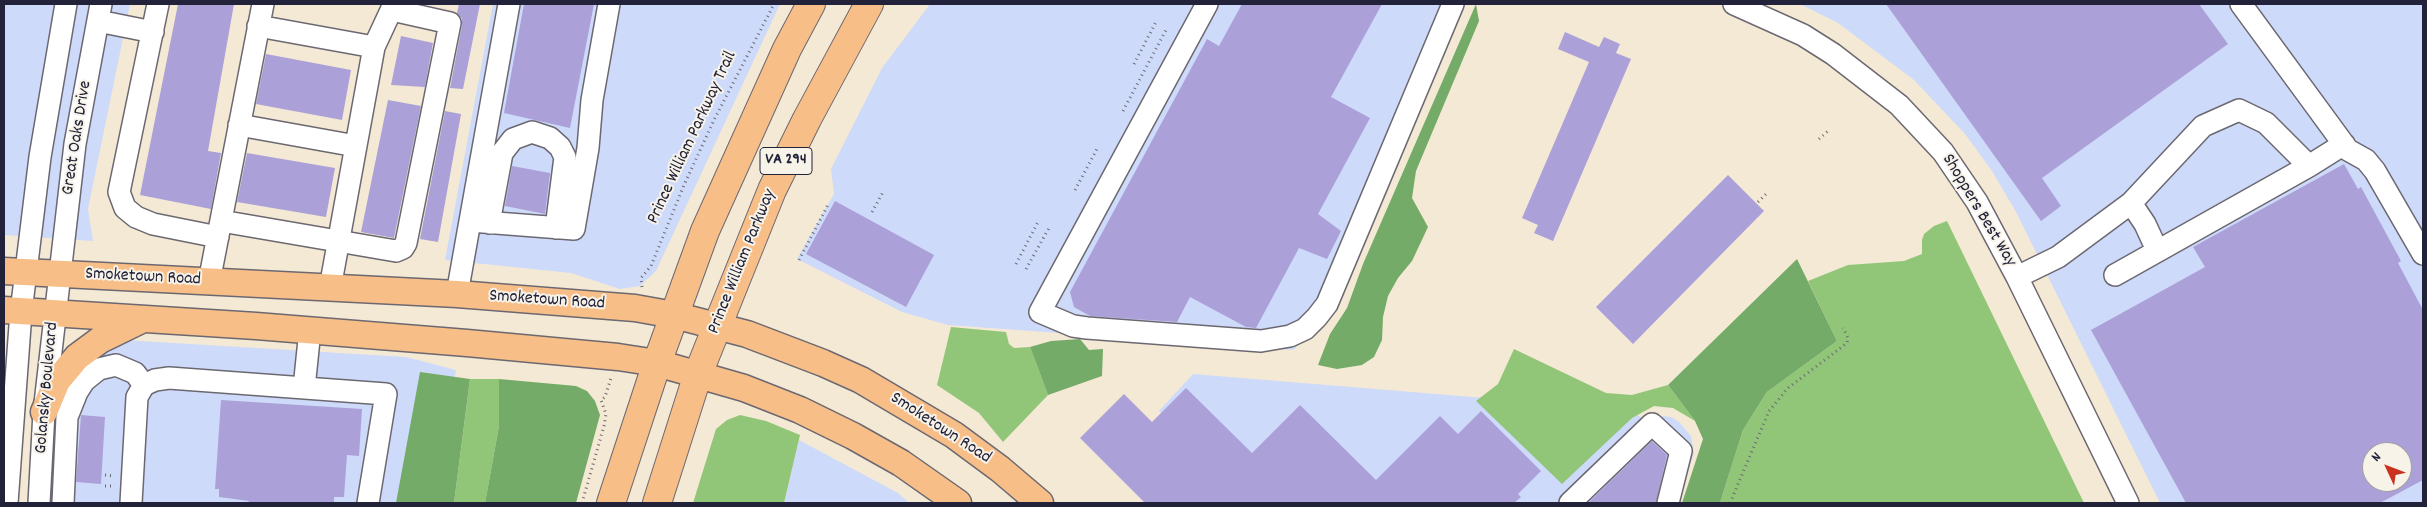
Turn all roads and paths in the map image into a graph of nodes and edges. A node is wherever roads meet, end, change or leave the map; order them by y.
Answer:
1 (66, 4) edge
2 (158, 4) edge
3 (263, 4) edge
4 (509, 4) edge
5 (609, 4) edge
6 (774, 4) edge
7 (812, 4) edge
8 (869, 4) edge
9 (1206, 4) edge
10 (1453, 4) edge
11 (1734, 4) edge
12 (2241, 4) edge
13 (393, 7) edge
14 (100, 13) edge
15 (798, 17) edge
16 (1156, 22) dead end
17 (258, 26) junction
18 (1167, 28) dead end
19 (153, 32) junction
20 (374, 47) junction
21 (1134, 64) dead end
22 (1123, 111) dead end
23 (239, 125) junction
24 (1828, 131) dead end
25 (1819, 140) dead end
26 (2344, 144) junction
27 (356, 146) junction
28 (1097, 149) dead end
29 (2310, 166) junction
30 (1075, 190) dead end
31 (883, 192) dead end
32 (1768, 192) dead end
33 (1758, 202) dead end
34 (829, 203) dead end
35 (2131, 203) junction
36 (872, 212) dead end
37 (479, 222) junction
38 (1038, 222) dead end
39 (556, 228) junction
40 (1049, 228) dead end
41 (219, 229) junction
42 (338, 242) junction
43 (2157, 250) junction
44 (2423, 254) edge
45 (799, 260) dead end
46 (1016, 264) dead end
47 (1026, 269) dead end
48 (15, 272) edge
49 (61, 274) junction
50 (2115, 274) dead end
51 (2017, 277) junction
52 (209, 282) junction
53 (643, 283) dead end
54 (330, 288) junction
55 (457, 294) junction
56 (12, 311) edge
57 (55, 314) junction
58 (674, 315) junction
59 (145, 319) junction
60 (717, 326) junction
61 (1843, 328) dead end
62 (310, 330) junction
63 (657, 363) junction
64 (698, 374) junction
65 (144, 385) junction
66 (304, 388) junction
67 (605, 397) dead end
68 (44, 412) junction
69 (7, 503) edge
70 (39, 503) edge
71 (63, 503) edge
72 (131, 503) edge
73 (368, 503) edge
74 (582, 503) edge
75 (611, 503) edge
76 (657, 503) edge
77 (958, 503) edge
78 (1040, 503) edge
79 (1570, 503) edge
80 (1668, 503) edge
81 (1730, 503) edge
82 (2128, 503) edge

1 - 48 street, Great Oaks Drive
2 - 19 street
3 - 17 street
4 - 37 street
5 - 39 street
6 - 53 path, Prince William Parkway Trail
7 - 15 highway, VA 294
8 - 60 highway, Prince William Parkway / VA 294
9 - 10 street
11 - 51 street, Shoppers Best Way
12 - 26 street
13 - 20 street
13 - 42 street
14 - 19 street
14 - 49 street, Great Oaks Drive
15 - 58 highway, VA 294
16 - 21 path
17 - 20 street
17 - 23 street
18 - 22 path
19 - 41 street
20 - 27 street
23 - 27 street
23 - 41 street
24 - 25 path
26 - 29 street
26 - 44 street
27 - 42 street
28 - 30 path
29 - 35 street
29 - 43 street
31 - 36 path
32 - 33 path
34 - 45 path
35 - 43 street
35 - 51 street
37 - 39 street
37 - 39 street
37 - 55 street
38 - 46 path
40 - 47 path
41 - 42 street
41 - 52 street
42 - 54 street
43 - 50 street
48 - 49 main road, Smoketown Road
48 - 56 street, Golansky Boulevard
49 - 52 main road, Smoketown Road
49 - 57 street, Golansky Boulevard
51 - 82 street, Shoppers Best Way
52 - 54 main road, Smoketown Road
54 - 55 main road, Smoketown Road
55 - 58 main road, Smoketown Road
56 - 57 main road
56 - 69 street, Golansky Boulevard
57 - 59 main road
57 - 68 street, Golansky Boulevard
58 - 60 main road, Smoketown Road
58 - 63 highway, VA 294
59 - 62 main road
59 - 68 main road
60 - 64 highway, Prince William Parkway / VA 294
60 - 78 main road, Smoketown Road
61 - 81 path
62 - 63 main road
62 - 66 street
63 - 64 main road
63 - 75 highway, VA 294
64 - 76 highway, Prince William Parkway / VA 294
64 - 77 main road
65 - 66 street
65 - 71 street
65 - 72 street
66 - 73 street
67 - 74 path
68 - 70 street, Golansky Boulevard
79 - 80 street

